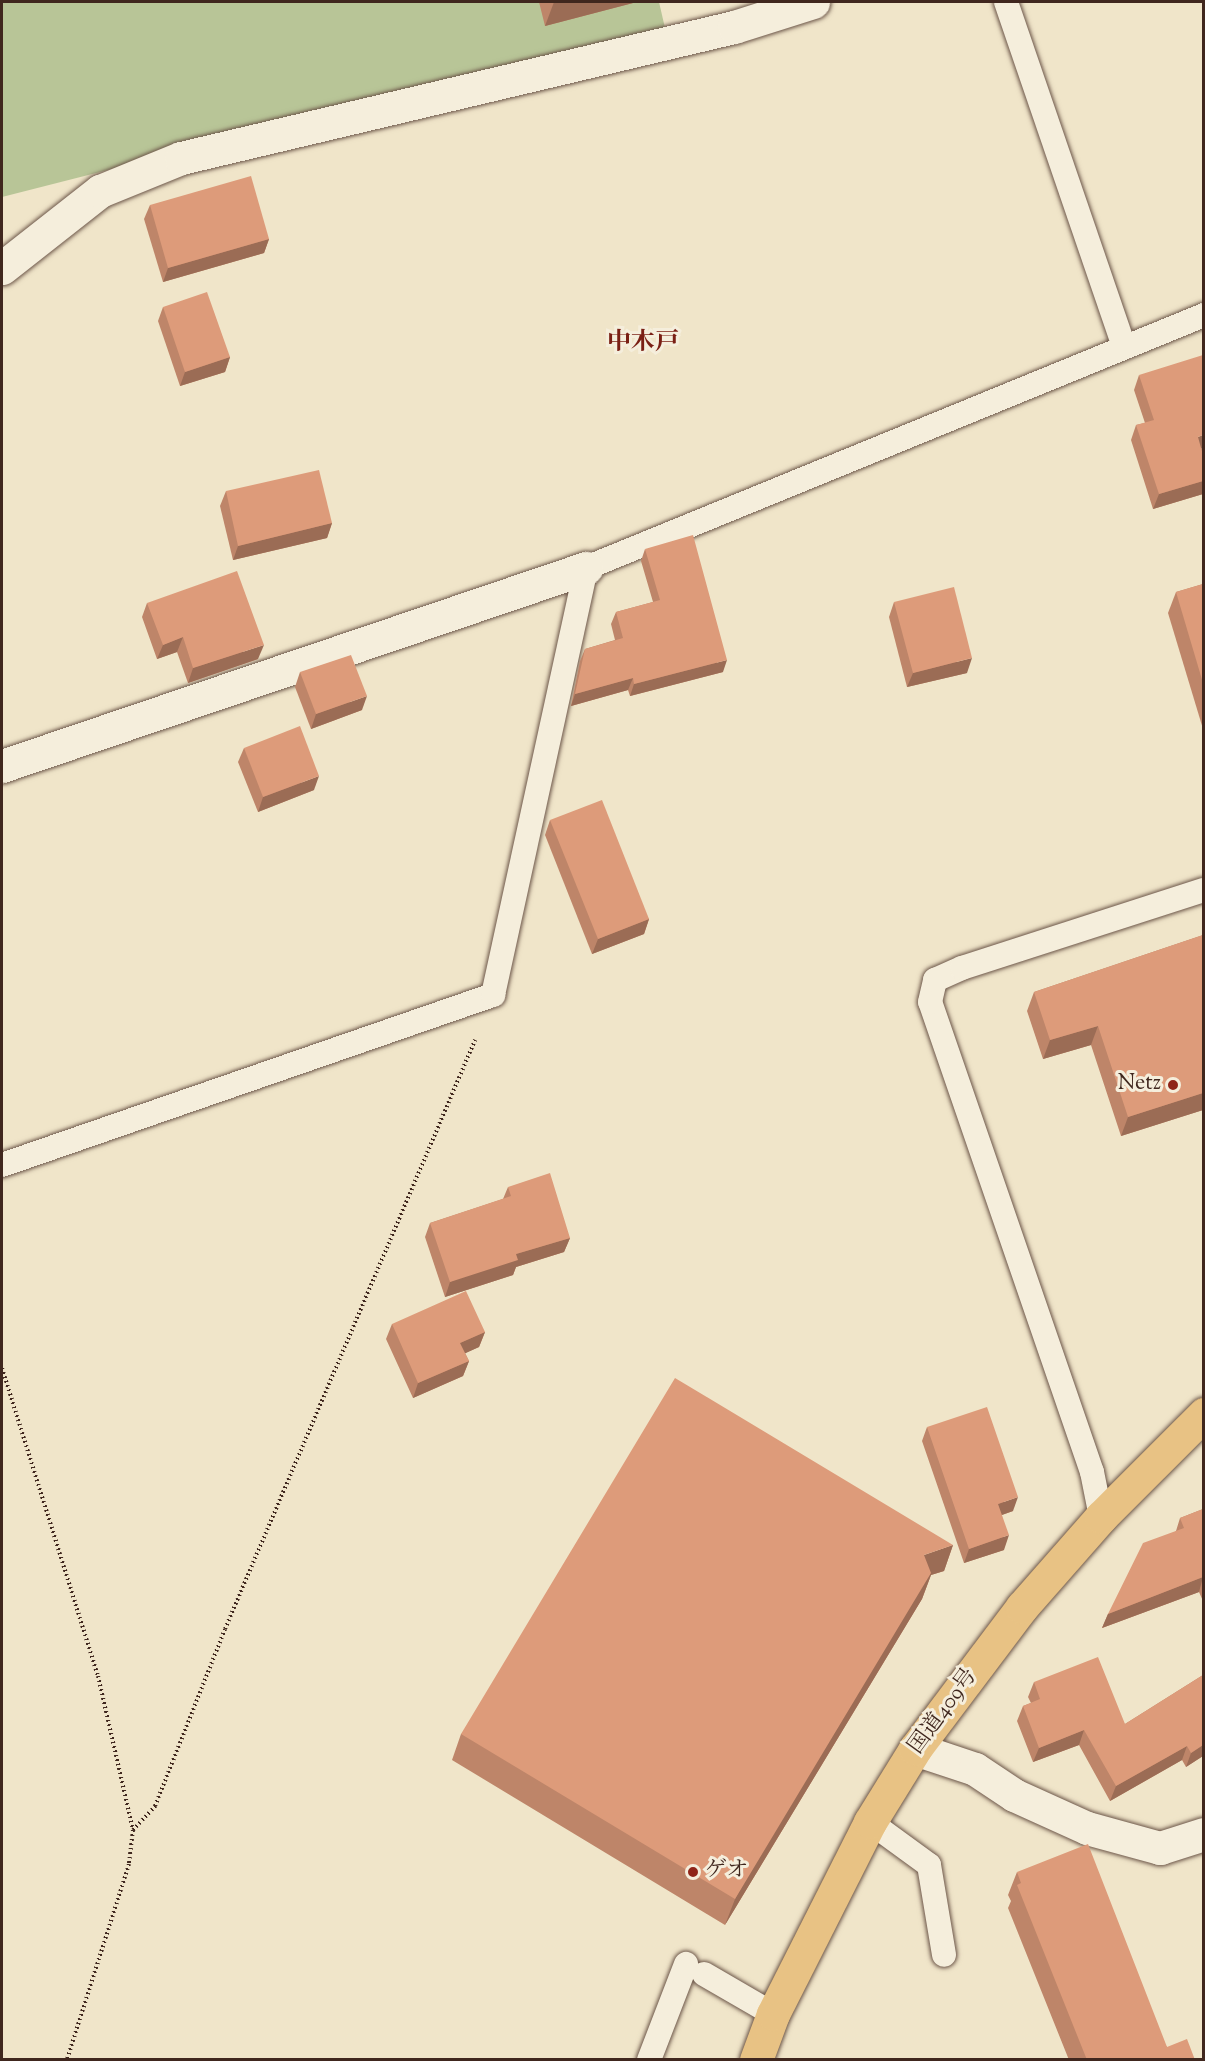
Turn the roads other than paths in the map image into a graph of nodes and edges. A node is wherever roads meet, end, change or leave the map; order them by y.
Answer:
1 (813, 2) edge
2 (1006, 2) edge
3 (2, 268) edge
4 (1203, 315) edge
5 (1124, 347) junction
6 (586, 568) junction
7 (2, 766) edge
8 (1203, 890) edge
9 (2, 1165) edge
10 (1203, 1414) edge
11 (1101, 1517) junction
12 (915, 1749) junction
13 (870, 1822) junction
14 (1203, 1834) edge
15 (944, 1955) dead end
16 (773, 2014) junction
17 (649, 2060) edge
18 (756, 2060) edge

1 - 3 street
2 - 5 lane
4 - 5 lane
5 - 6 lane
6 - 7 street
6 - 9 lane
8 - 11 lane
10 - 11 highway, 国道409号
11 - 12 highway, 国道409号
12 - 13 highway, 国道409号
12 - 14 street
13 - 15 lane
13 - 16 highway, 国道409号
16 - 17 lane
16 - 18 highway, 国道409号

